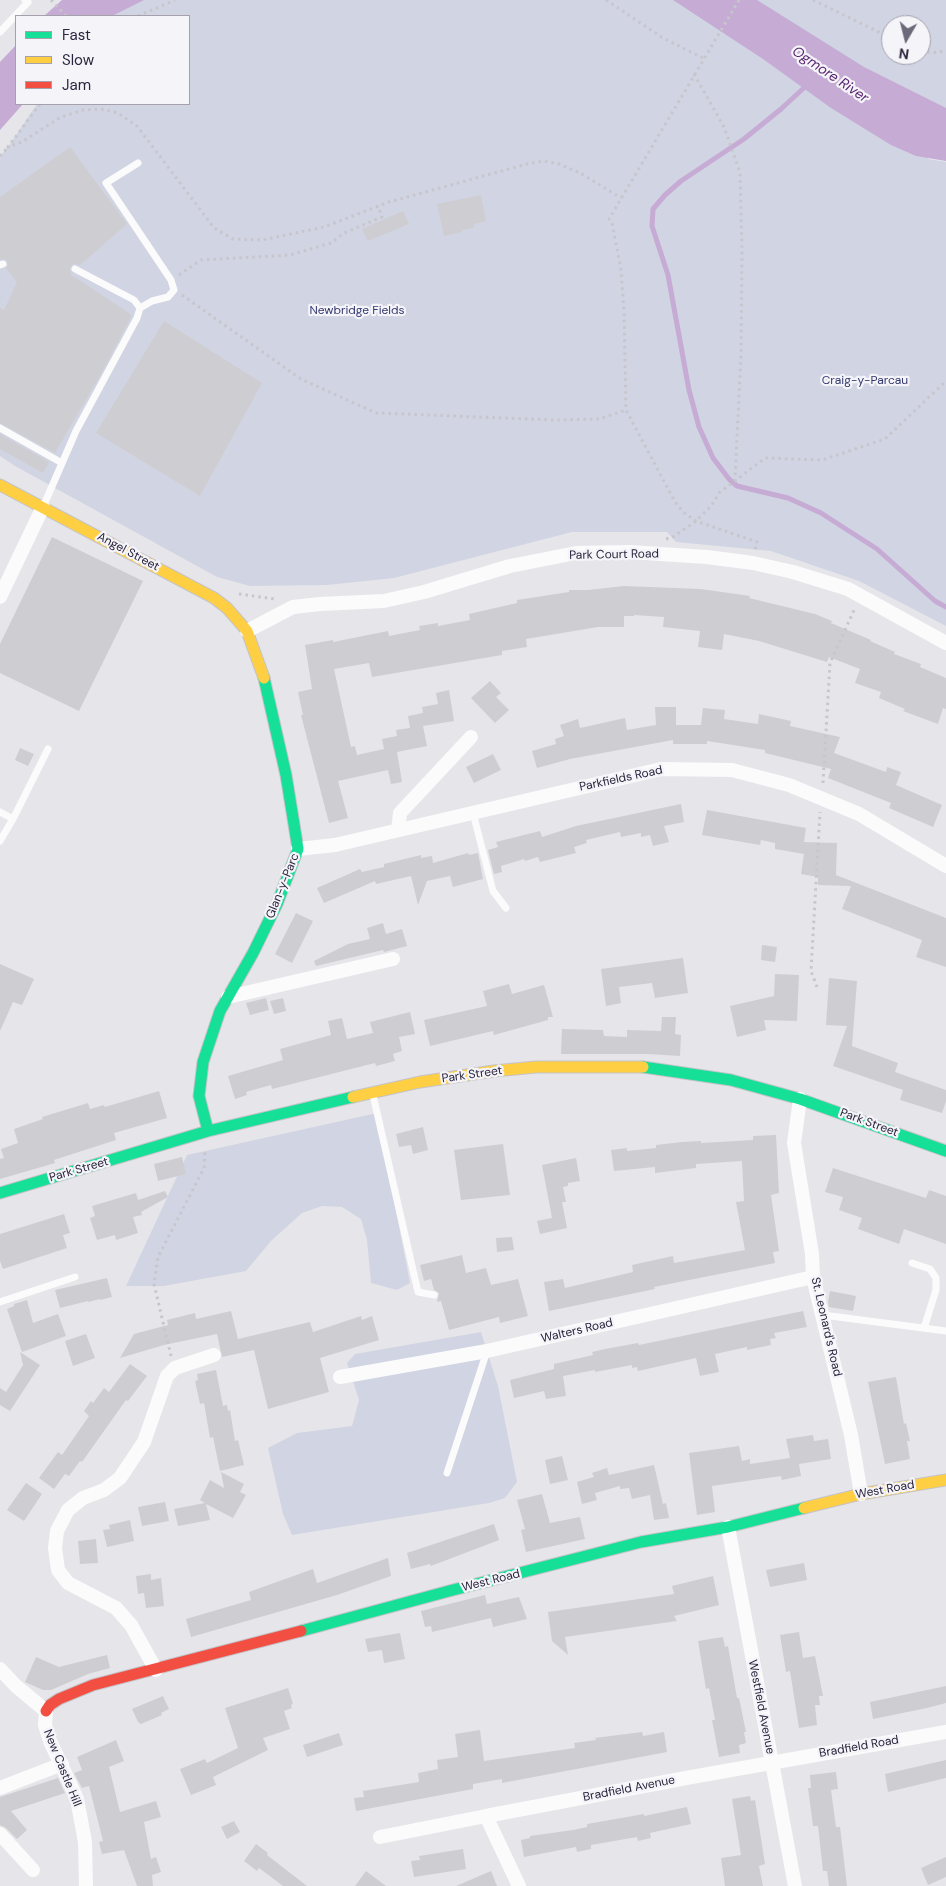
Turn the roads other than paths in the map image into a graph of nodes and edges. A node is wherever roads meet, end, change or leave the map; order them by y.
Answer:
1 (26, 1) edge
2 (0, 32) edge
3 (138, 163) dead end
4 (75, 269) dead end
5 (140, 308) junction
6 (0, 428) edge
7 (62, 463) junction
8 (0, 485) edge
9 (43, 507) junction
10 (0, 597) edge
11 (247, 631) junction
12 (946, 643) edge
13 (471, 737) dead end
14 (48, 749) dead end
15 (0, 812) edge
16 (473, 813) junction
17 (13, 819) junction
18 (398, 830) junction
19 (0, 841) edge
20 (298, 849) junction
21 (946, 866) edge
22 (506, 908) dead end
23 (393, 959) dead end
24 (228, 997) junction
25 (372, 1093) junction
26 (800, 1099) junction
27 (205, 1132) junction
28 (946, 1151) edge
29 (0, 1194) edge
30 (912, 1263) dead end
31 (75, 1277) dead end
32 (813, 1277) junction
33 (434, 1295) dead end
34 (0, 1302) edge
35 (823, 1315) junction
36 (924, 1328) junction
37 (946, 1331) edge
38 (487, 1351) junction
39 (214, 1356) dead end
40 (340, 1378) dead end
41 (447, 1473) dead end
42 (946, 1480) edge
43 (861, 1494) junction
44 (728, 1527) junction
45 (0, 1669) edge
46 (156, 1670) junction
47 (46, 1711) junction
48 (946, 1732) edge
49 (771, 1762) junction
50 (62, 1764) junction
51 (0, 1788) edge
52 (486, 1816) junction
53 (0, 1834) edge
54 (380, 1837) dead end
55 (34, 1870) dead end
56 (86, 1886) edge
57 (519, 1886) edge
58 (795, 1886) edge

1 - 2 lane
3 - 5 lane
4 - 5 lane
5 - 7 lane
6 - 7 lane
7 - 9 lane
8 - 9 street, Angel Street
9 - 10 street
9 - 11 street, Angel Street
11 - 12 street, Park Court Road
11 - 20 street, Glan-y-Parc
13 - 18 street
14 - 17 lane
15 - 17 lane
16 - 18 street, Parkfields Road
16 - 21 street, Parkfields Road
16 - 22 lane
17 - 19 lane
18 - 20 street, Parkfields Road
20 - 24 street, Glan-y-Parc
23 - 24 street
24 - 27 street, Glan-y-Parc
25 - 26 street, Park Street
25 - 27 street, Park Street
25 - 33 lane
26 - 28 street, Park Street
26 - 32 street, St. Leonard's Road
27 - 29 street, Park Street
30 - 36 lane
31 - 34 lane
32 - 35 street, St. Leonard's Road
32 - 38 street, Walters Road
35 - 36 lane
35 - 43 street, St. Leonard's Road
36 - 37 lane
38 - 40 street, Walters Road
38 - 41 lane
39 - 46 street
42 - 43 street, West Road
43 - 44 street, West Road
44 - 46 street, West Road
44 - 49 street, Westfield Avenue
45 - 47 street, New Castle Hill
46 - 47 street, West Road
47 - 50 street, New Castle Hill
48 - 49 street, Bradfield Road
49 - 52 street, Bradfield Avenue
49 - 58 street, Westfield Avenue
50 - 51 street
50 - 56 street, New Castle Hill
52 - 54 street, Bradfield Avenue
52 - 57 street
53 - 55 street

